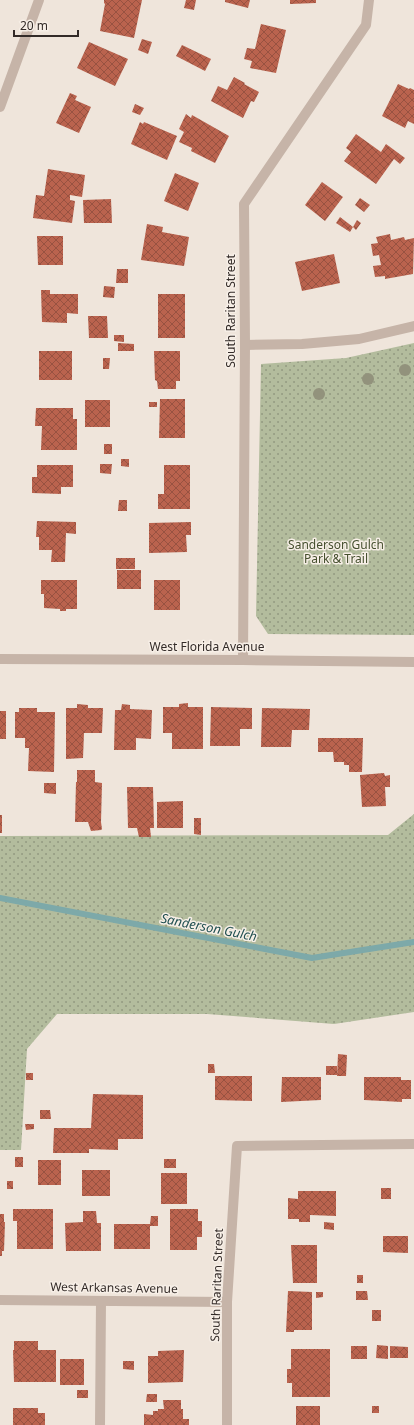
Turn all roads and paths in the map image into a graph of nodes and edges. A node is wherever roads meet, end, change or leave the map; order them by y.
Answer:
1 (39, 0) edge
2 (369, 0) edge
3 (0, 107) edge
4 (414, 326) edge
5 (245, 345) junction
6 (0, 659) edge
7 (242, 660) junction
8 (414, 662) edge
9 (414, 1144) edge
10 (0, 1300) edge
11 (101, 1301) junction
12 (227, 1302) junction
13 (100, 1425) edge
14 (226, 1425) edge

1 - 3 street
2 - 5 street, South Raritan Street
4 - 5 street
5 - 7 street, South Raritan Street
6 - 7 street, West Florida Avenue
7 - 8 street, West Florida Avenue
9 - 12 street, South Raritan Street
10 - 11 street, West Arkansas Avenue
11 - 12 street, West Arkansas Avenue
11 - 13 street
12 - 14 street, South Raritan Street

